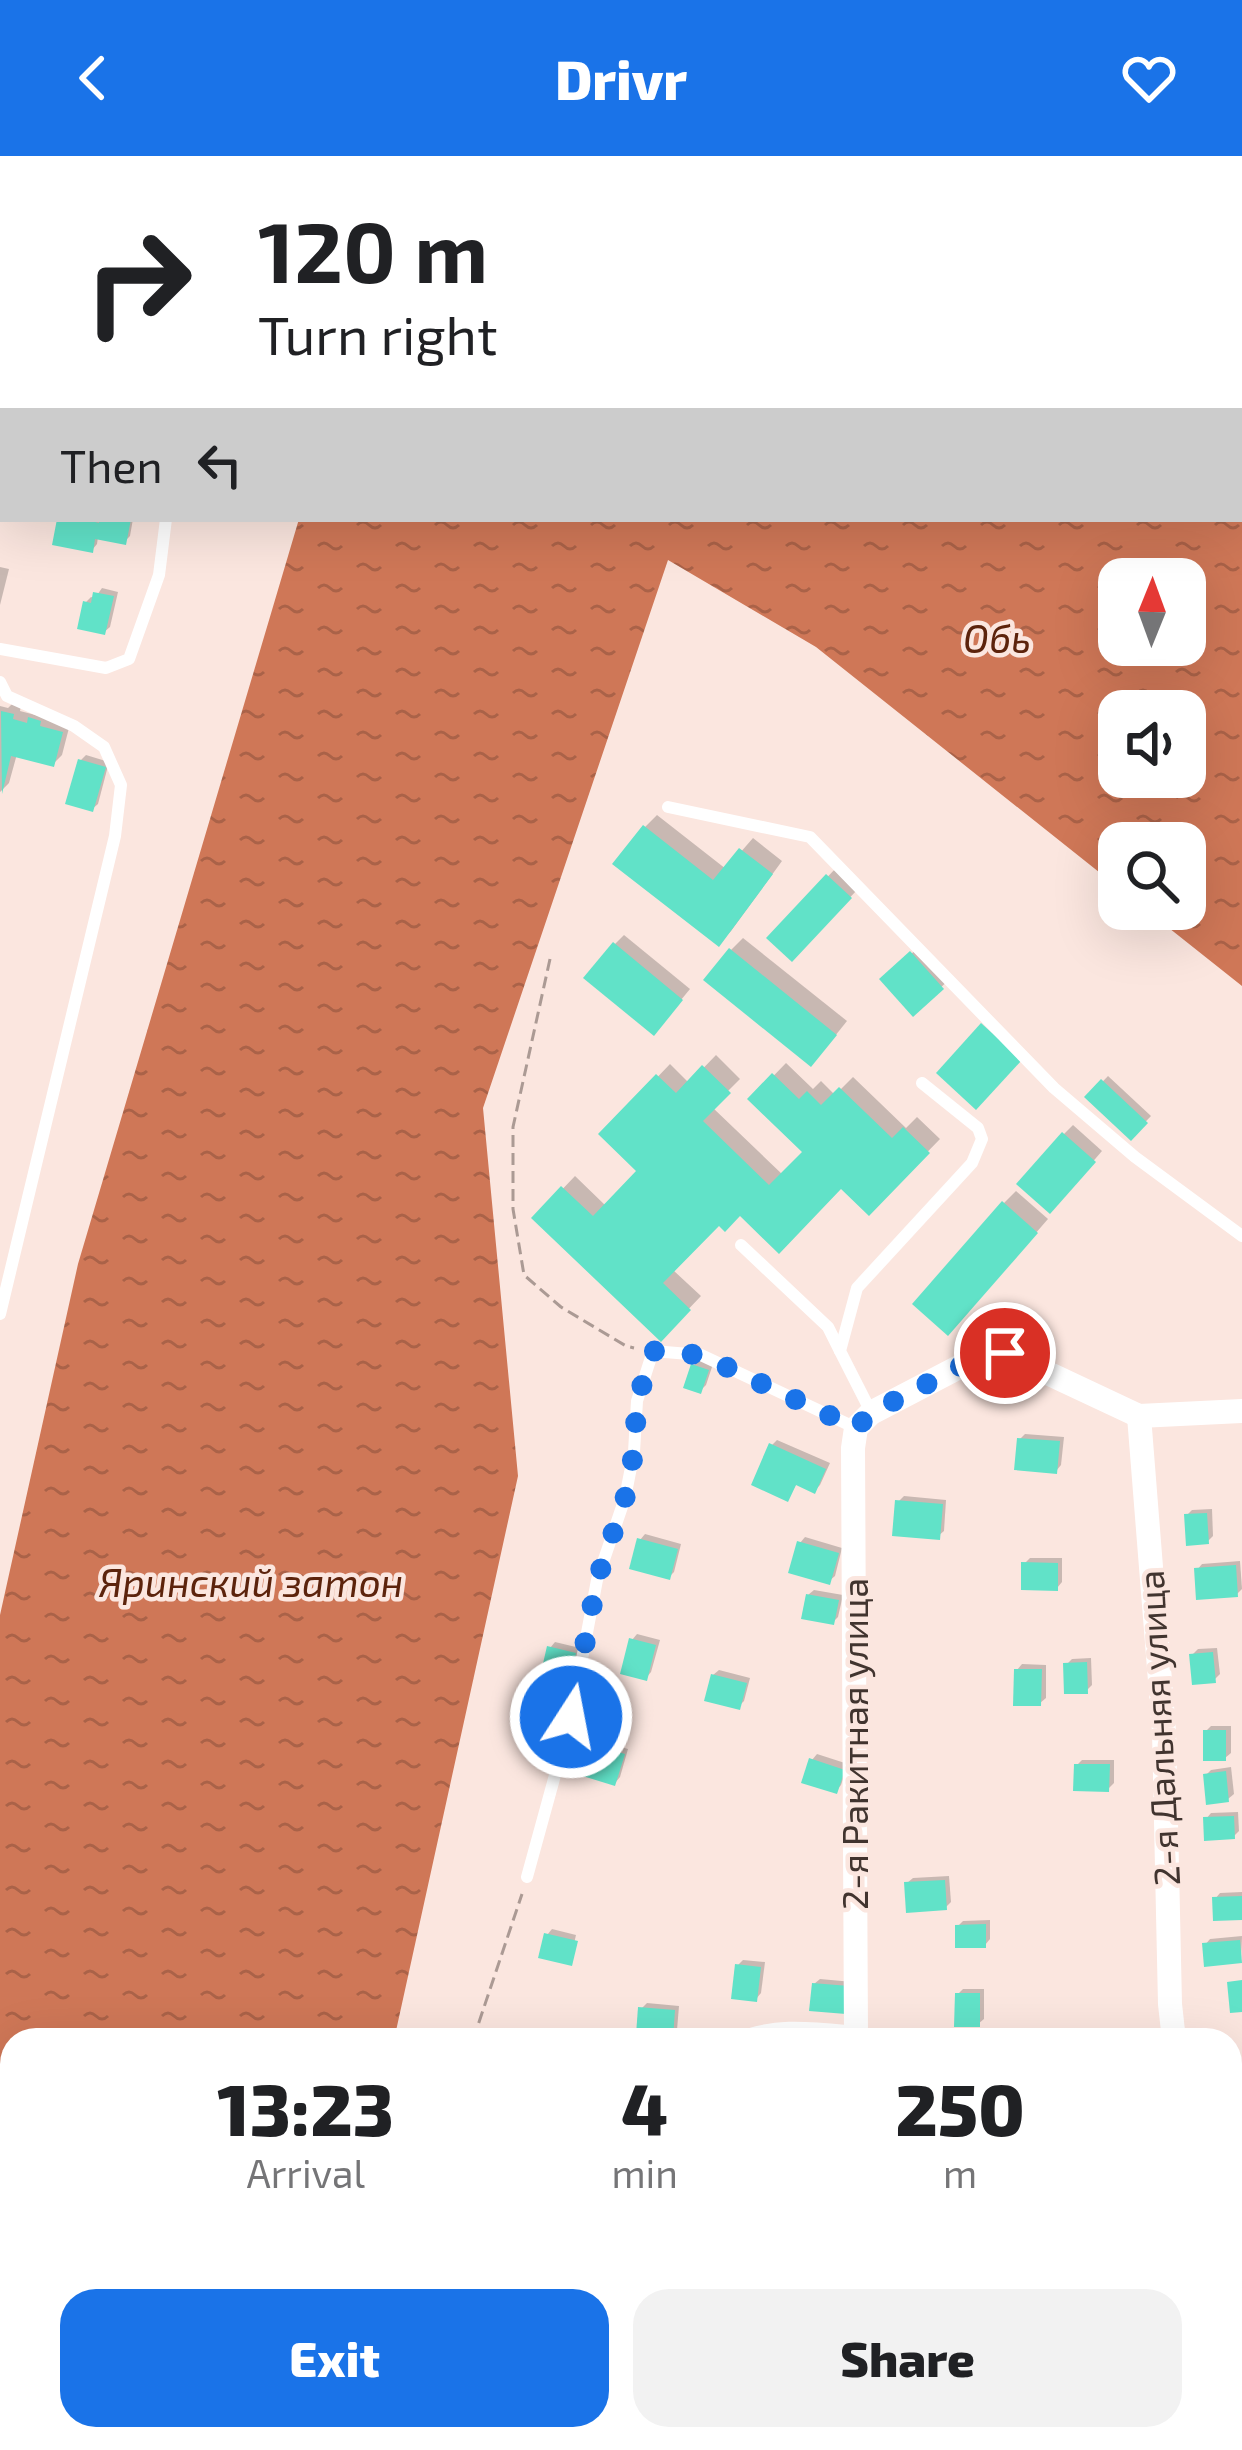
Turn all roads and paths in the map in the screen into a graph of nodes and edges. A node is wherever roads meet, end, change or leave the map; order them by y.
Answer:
1 (166, 522) edge
2 (0, 649) edge
3 (0, 682) edge
4 (668, 807) dead end
5 (550, 958) dead end
6 (922, 1083) dead end
7 (1242, 1236) edge
8 (741, 1245) dead end
9 (0, 1314) edge
10 (653, 1351) junction
11 (840, 1351) junction
12 (1242, 1412) edge
13 (1139, 1416) junction
14 (860, 1430) junction
15 (527, 1877) joint
16 (477, 2028) edge
17 (856, 2028) edge
18 (1173, 2028) edge

1 - 2 lane
3 - 9 lane
4 - 7 lane
5 - 10 path
6 - 11 lane
8 - 11 lane
10 - 14 lane
10 - 15 lane
11 - 14 lane
12 - 13 street
13 - 14 street
13 - 18 street, 2-я Дальняя улица
14 - 17 street, 2-я Ракитная улица
15 - 16 path

